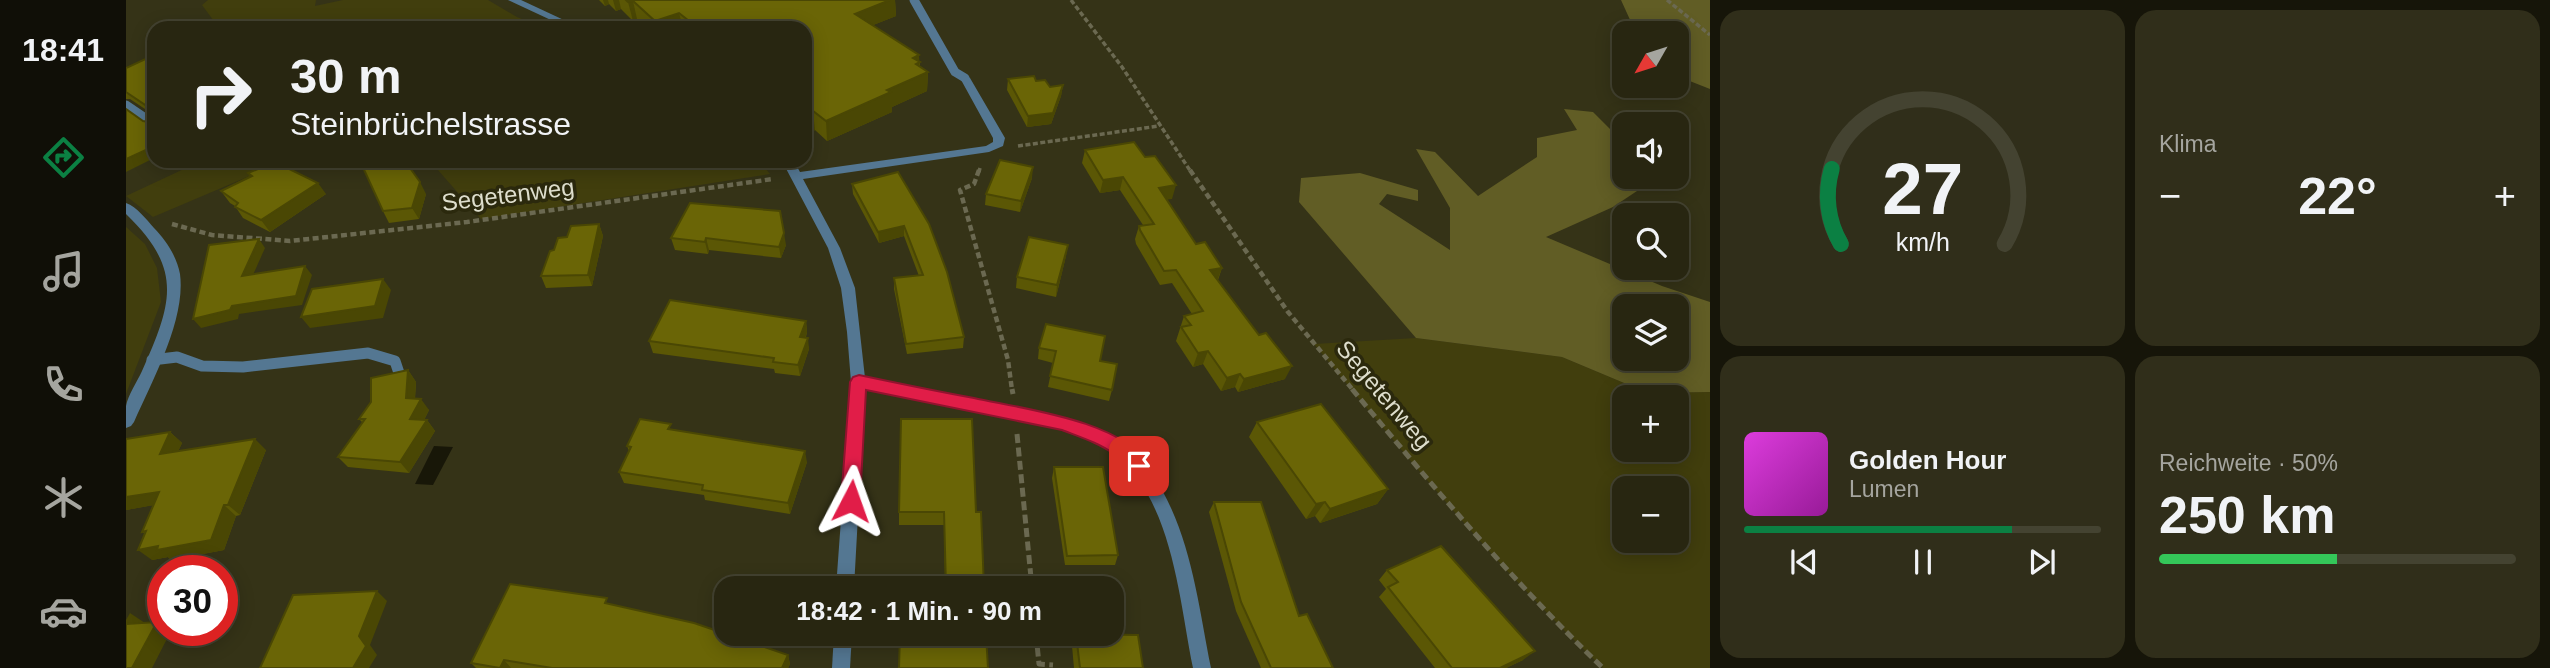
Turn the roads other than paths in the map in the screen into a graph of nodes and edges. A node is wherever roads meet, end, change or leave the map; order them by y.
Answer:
1 (513, 0) edge
2 (914, 0) edge
3 (560, 21) edge
4 (965, 78) joint
5 (126, 105) edge
6 (147, 119) edge
7 (792, 168) edge
8 (797, 176) junction
9 (126, 207) edge
10 (152, 360) junction
11 (400, 376) edge
12 (859, 382) junction
13 (126, 422) edge
14 (846, 576) edge
15 (842, 646) edge
16 (841, 668) edge
17 (1202, 668) edge

1 - 3 street
2 - 4 lane
4 - 8 street
5 - 6 lane
7 - 8 street
8 - 12 street
9 - 10 street
10 - 11 lane
10 - 13 street
12 - 14 street
12 - 17 street
15 - 16 street

